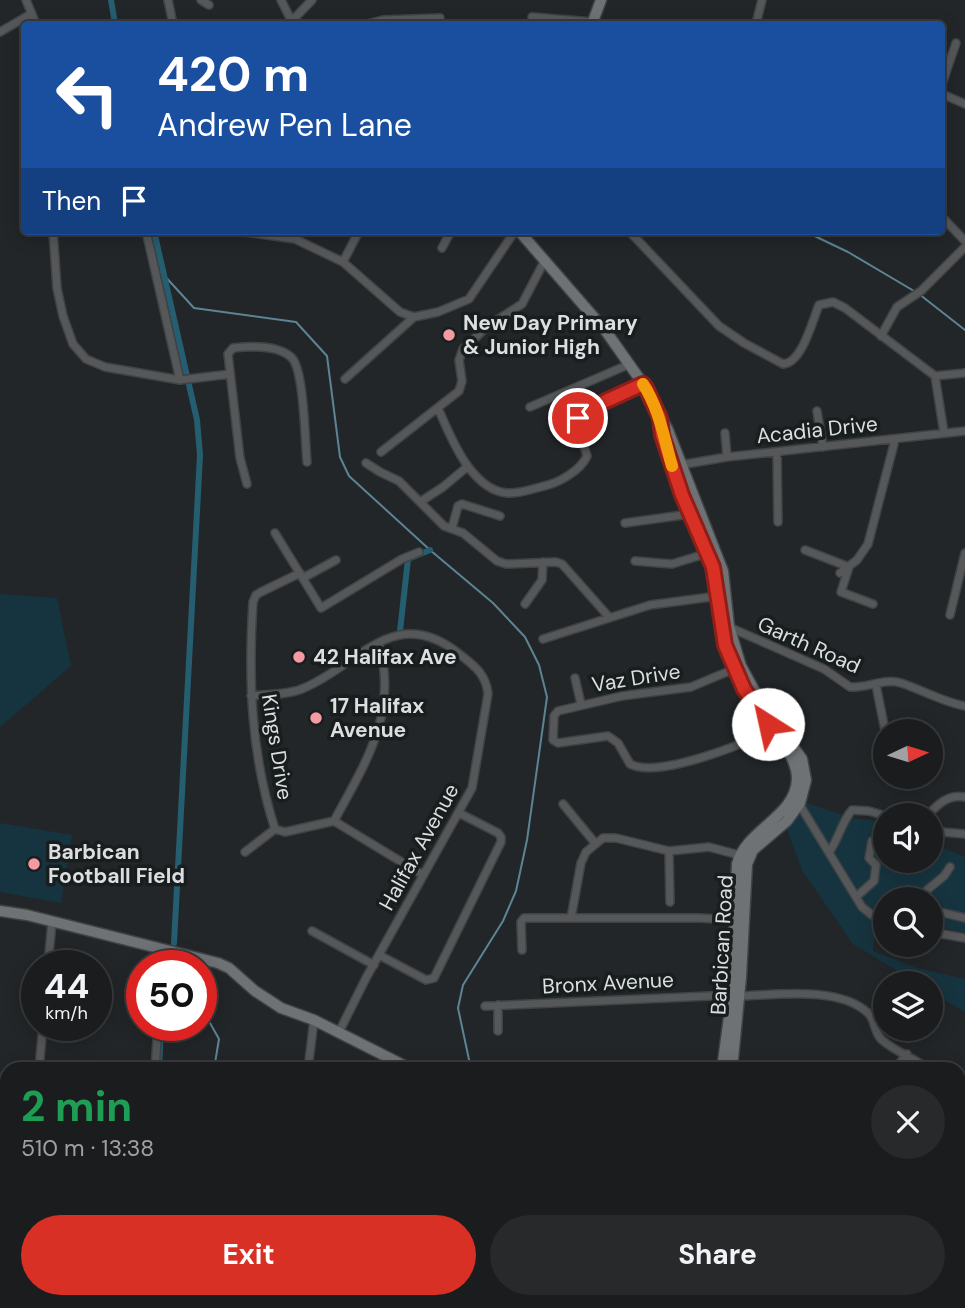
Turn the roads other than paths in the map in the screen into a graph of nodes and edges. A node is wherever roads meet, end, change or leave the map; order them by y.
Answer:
1 (26, 0) edge
2 (168, 0) edge
3 (201, 0) edge
4 (281, 0) edge
5 (312, 0) edge
6 (601, 0) edge
7 (762, 0) edge
8 (209, 5) dead end
9 (31, 14) junction
10 (533, 17) dead end
11 (440, 18) dead end
12 (34, 21) edge
13 (172, 21) edge
14 (291, 21) edge
15 (294, 21) edge
16 (379, 21) edge
17 (573, 21) edge
18 (594, 21) edge
19 (757, 21) edge
20 (0, 32) edge
21 (956, 43) dead end
22 (945, 75) edge
23 (945, 95) edge
24 (965, 104) edge
25 (945, 220) edge
26 (53, 235) edge
27 (147, 235) edge
28 (266, 235) edge
29 (357, 235) edge
30 (449, 235) edge
31 (514, 235) edge
32 (521, 235) edge
33 (633, 235) edge
34 (965, 241) edge
35 (965, 247) edge
36 (442, 248) dead end
37 (545, 260) junction
38 (343, 262) junction
39 (414, 317) junction
40 (881, 336) junction
41 (630, 364) junction
42 (965, 373) edge
43 (230, 374) junction
44 (934, 376) junction
45 (345, 379) dead end
46 (180, 380) junction
47 (643, 384) junction
48 (530, 407) dead end
49 (438, 408) junction
50 (817, 411) dead end
51 (965, 432) edge
52 (725, 433) dead end
53 (944, 433) junction
54 (895, 440) junction
55 (823, 447) junction
56 (381, 452) dead end
57 (778, 452) junction
58 (727, 457) junction
59 (307, 461) dead end
60 (366, 463) dead end
61 (676, 465) junction
62 (467, 467) junction
63 (247, 484) dead end
64 (420, 502) junction
65 (690, 514) junction
66 (500, 516) dead end
67 (778, 522) dead end
68 (625, 523) dead end
69 (452, 528) junction
70 (275, 533) dead end
71 (805, 550) dead end
72 (419, 552) dead end
73 (708, 553) junction
74 (965, 553) edge
75 (336, 561) dead end
76 (635, 561) dead end
77 (543, 562) junction
78 (849, 566) junction
79 (840, 573) dead end
80 (302, 576) junction
81 (718, 596) junction
82 (524, 604) dead end
83 (873, 604) dead end
84 (950, 615) dead end
85 (609, 617) junction
86 (729, 626) junction
87 (543, 639) dead end
88 (379, 643) junction
89 (734, 669) junction
90 (575, 678) dead end
91 (876, 685) junction
92 (251, 696) junction
93 (581, 704) junction
94 (965, 706) edge
95 (883, 719) edge
96 (772, 730) junction
97 (965, 797) edge
98 (796, 800) junction
99 (939, 803) edge
100 (563, 804) dead end
101 (873, 812) edge
102 (458, 813) junction
103 (334, 821) junction
104 (275, 829) junction
105 (943, 832) edge
106 (965, 834) edge
107 (872, 841) dead end
108 (595, 843) junction
109 (669, 851) junction
110 (245, 852) dead end
111 (829, 852) junction
112 (740, 855) junction
113 (950, 867) dead end
114 (423, 875) junction
115 (931, 887) edge
116 (856, 897) junction
117 (670, 902) dead end
118 (0, 911) edge
119 (943, 913) edge
120 (873, 915) edge
121 (571, 918) junction
122 (965, 918) edge
123 (736, 920) junction
124 (52, 921) junction
125 (312, 931) dead end
126 (943, 934) edge
127 (965, 938) edge
128 (163, 949) joint
129 (49, 950) edge
130 (522, 950) dead end
131 (379, 956) junction
132 (374, 965) junction
133 (736, 995) junction
134 (498, 1005) junction
135 (485, 1006) dead end
136 (314, 1020) junction
137 (498, 1031) dead end
138 (339, 1032) junction
139 (42, 1041) edge
140 (157, 1041) edge
141 (906, 1054) junction
142 (40, 1062) edge
143 (155, 1062) edge
144 (309, 1062) edge
145 (394, 1062) edge
146 (723, 1062) edge
147 (732, 1062) edge
148 (900, 1062) edge
149 (918, 1062) edge

1 - 9 street
2 - 13 street
3 - 8 street
4 - 14 street
5 - 15 street
6 - 18 main road
7 - 19 street
9 - 12 street
9 - 20 street
10 - 17 street
11 - 16 street
21 - 22 street
23 - 24 street
25 - 34 street
26 - 46 street
27 - 46 street
28 - 38 street
29 - 38 street
30 - 36 street
31 - 39 street
32 - 37 main road
33 - 40 street
35 - 40 street
37 - 41 main road
37 - 49 street
38 - 39 street
39 - 45 street
40 - 44 street
41 - 47 main road
41 - 48 street
42 - 44 street
43 - 46 street
43 - 59 street
43 - 63 street
44 - 53 street
47 - 61 main road
47 - 62 street
49 - 56 street
49 - 62 street
50 - 55 street
51 - 53 street, Acadia Drive
52 - 58 street
53 - 54 street, Acadia Drive
54 - 55 street, Acadia Drive
54 - 78 street
55 - 57 street, Acadia Drive
57 - 58 street, Acadia Drive
57 - 67 street
58 - 61 street, Acadia Drive
60 - 64 street
61 - 65 main road
61 - 86 main road
62 - 64 street
64 - 69 street
65 - 68 street
65 - 73 main road
66 - 69 street
69 - 77 street
70 - 80 street
71 - 78 street
72 - 80 street
73 - 76 street
73 - 81 main road
74 - 84 street
75 - 80 street, Kings Drive
77 - 82 street
77 - 85 street
78 - 79 street
78 - 83 street
80 - 92 street, Kings Drive
81 - 85 street
81 - 89 main road
85 - 87 street
86 - 91 street, Garth Road
86 - 98 main road
88 - 92 street, Halifax Avenue
88 - 102 street, Halifax Avenue
88 - 103 street
89 - 93 street, Vaz Drive
89 - 96 main road
90 - 93 street
91 - 94 street, Garth Road
91 - 95 street, Garth Road
92 - 104 street, Kings Drive
93 - 96 street, Vaz Drive
96 - 98 main road
97 - 99 street
98 - 111 street
98 - 112 main road, Barbican Road
98 - 133 main road, Barbican Road
100 - 108 street
101 - 111 street
102 - 114 street, Halifax Avenue
102 - 131 street
103 - 104 street, Kings Drive
103 - 114 street
104 - 110 street
105 - 106 street
107 - 116 street
108 - 109 street
108 - 121 street
109 - 112 street
109 - 117 street
111 - 116 street
112 - 123 main road, Barbican Road
113 - 115 street
114 - 131 street, Halifax Avenue
116 - 120 street
118 - 124 main road
119 - 122 street
121 - 123 street
121 - 130 street
123 - 133 main road, Barbican Road
124 - 128 main road
124 - 129 street
125 - 132 street
126 - 127 street
128 - 136 main road
131 - 132 street, Halifax Avenue
132 - 138 street, Halifax Avenue
133 - 134 street, Bronx Avenue
133 - 141 street, Bronx Avenue
133 - 146 main road, Barbican Road
133 - 147 main road, Barbican Road
134 - 135 street, Bronx Avenue
134 - 137 street
136 - 138 main road
136 - 144 street
138 - 145 main road
139 - 142 street
140 - 143 street
141 - 148 street
141 - 149 street, Bronx Avenue

